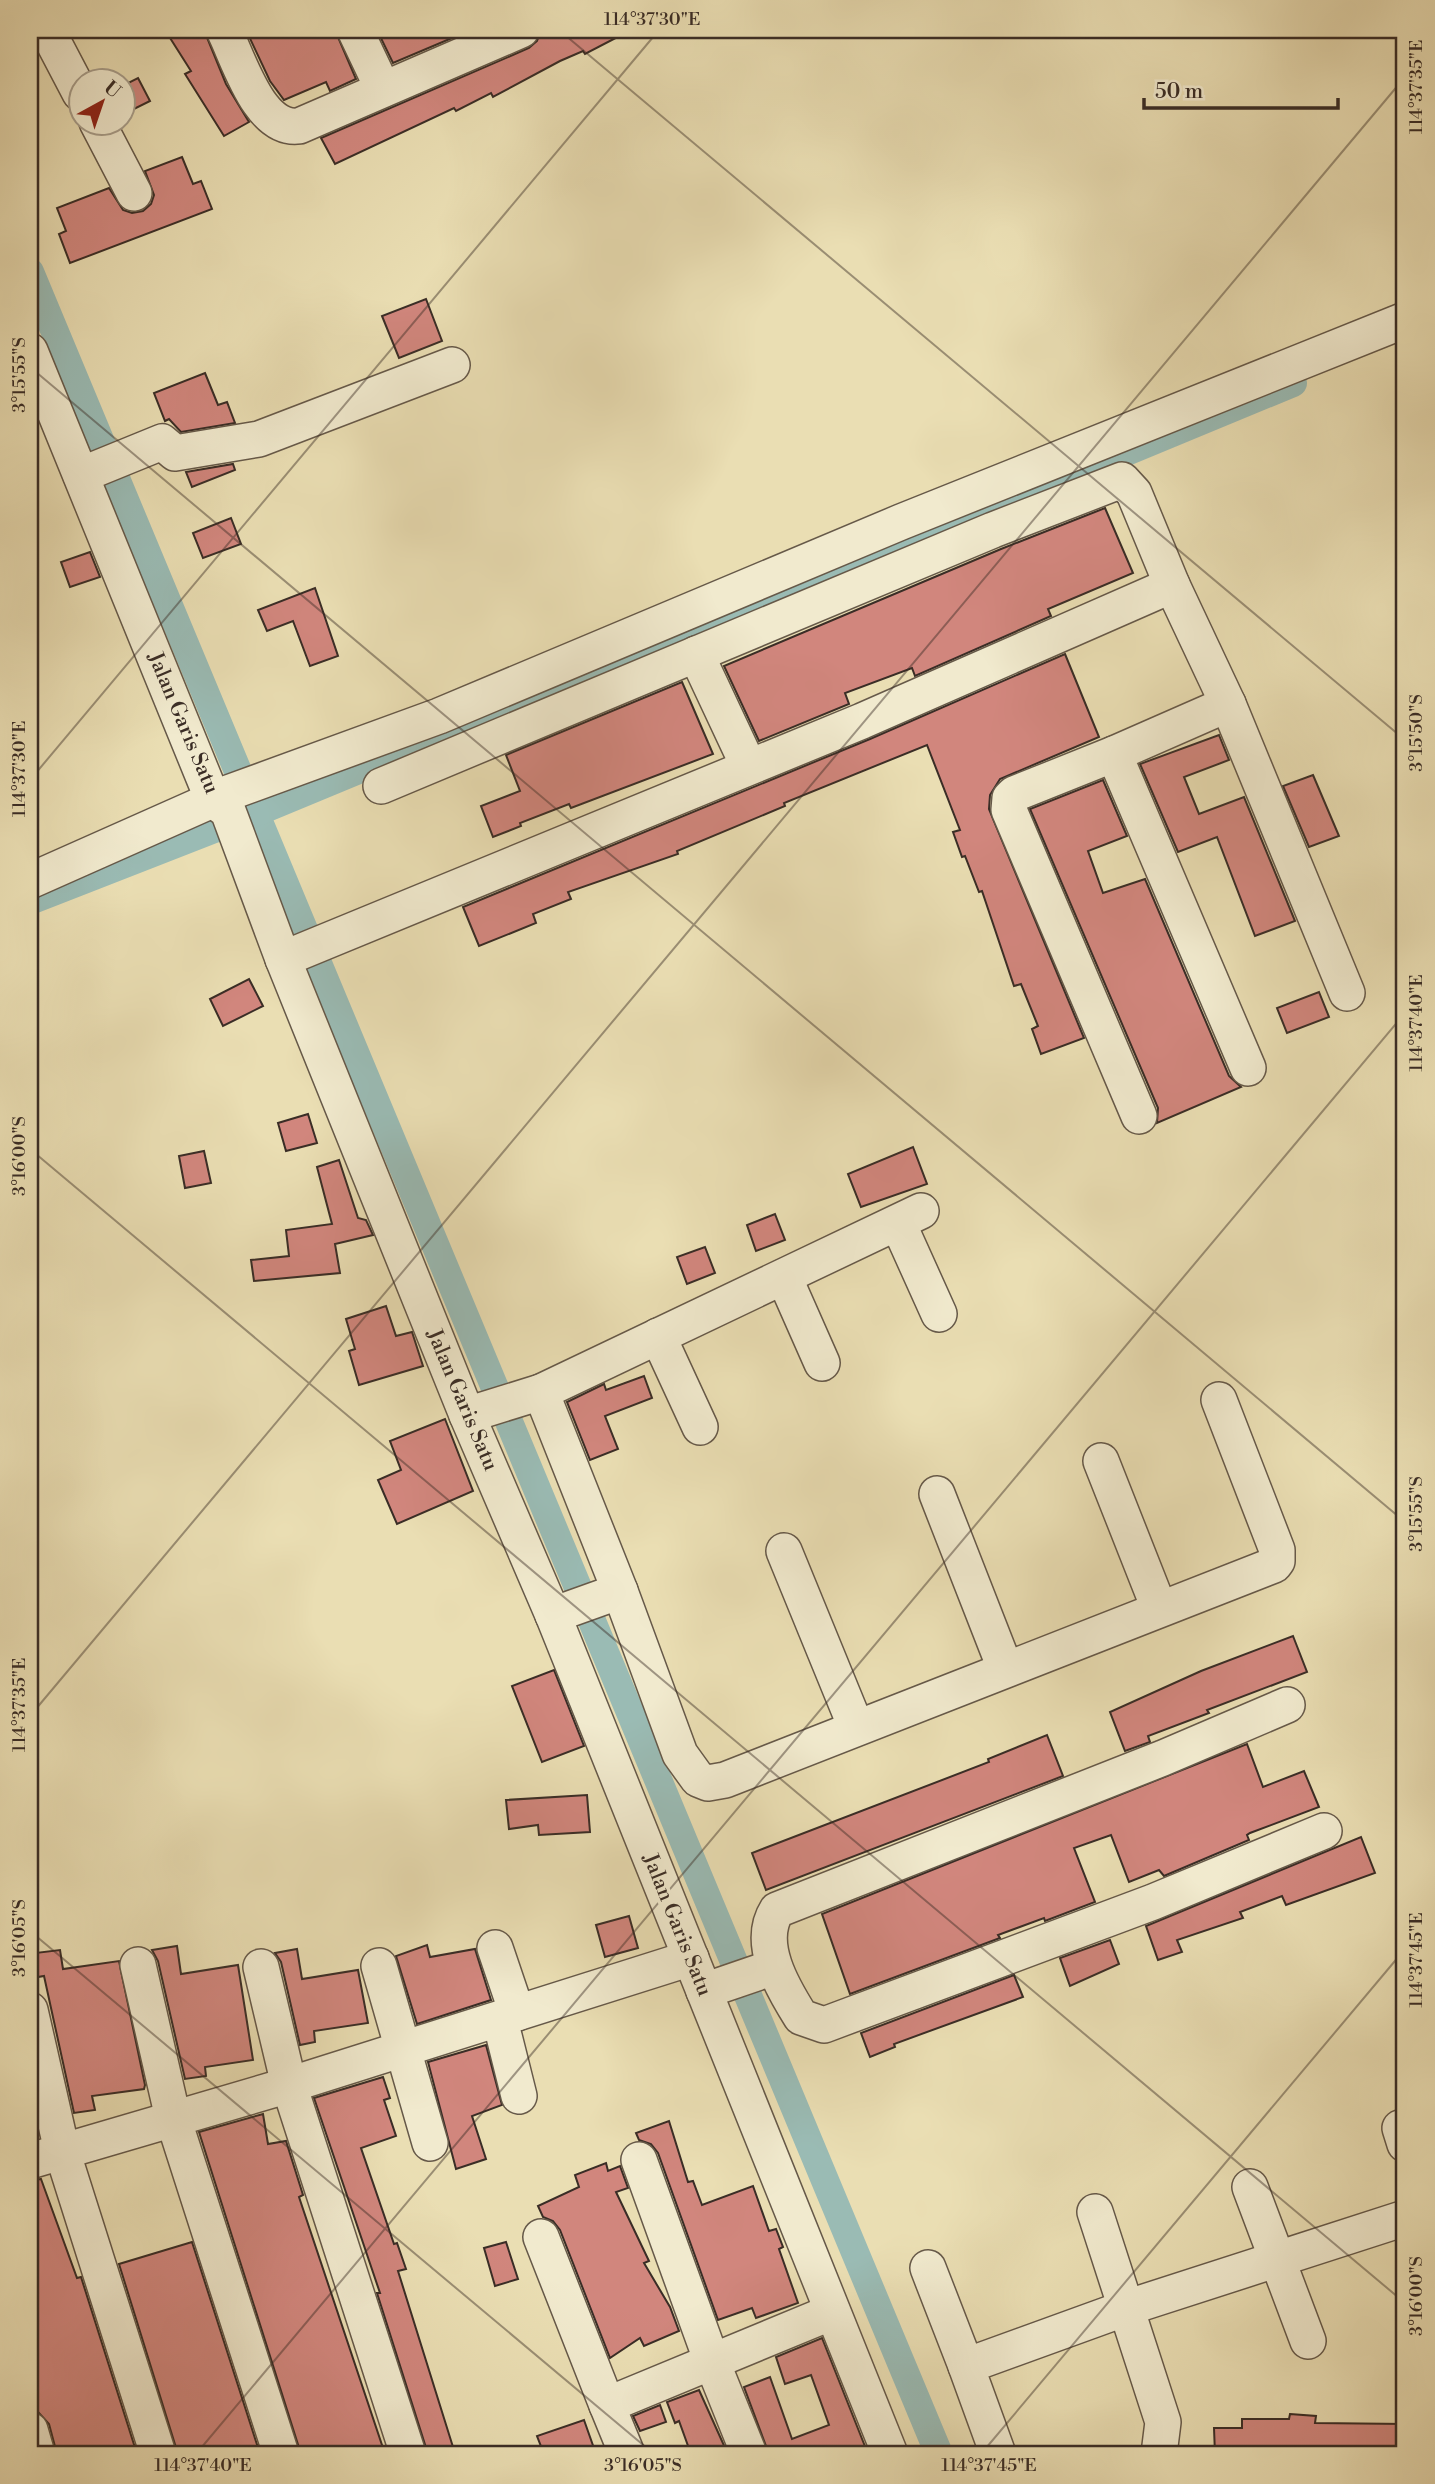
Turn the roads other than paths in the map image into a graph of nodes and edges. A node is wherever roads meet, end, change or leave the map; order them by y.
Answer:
1 (47, 30) edge
2 (224, 30) edge
3 (355, 30) edge
4 (501, 34) edge
5 (66, 66) edge
6 (383, 89) junction
7 (103, 136) edge
8 (134, 193) dead end
9 (1405, 320) edge
10 (30, 351) edge
11 (452, 366) dead end
12 (80, 475) junction
13 (1172, 585) junction
14 (696, 654) junction
15 (1228, 704) junction
16 (1114, 754) junction
17 (748, 765) junction
18 (382, 786) dead end
19 (227, 810) junction
20 (30, 881) edge
21 (291, 956) junction
22 (1347, 993) dead end
23 (1248, 1068) dead end
24 (1139, 1116) dead end
25 (784, 1276) junction
26 (939, 1314) dead end
27 (658, 1336) junction
28 (821, 1363) dead end
29 (532, 1394) junction
30 (1219, 1400) dead end
31 (474, 1413) junction
32 (700, 1427) dead end
33 (1101, 1461) dead end
34 (937, 1494) dead end
35 (784, 1551) dead end
36 (613, 1594) junction
37 (1159, 1608) junction
38 (559, 1613) junction
39 (1005, 1668) junction
40 (1287, 1705) dead end
41 (856, 1727) junction
42 (1324, 1831) dead end
43 (495, 1948) dead end
44 (691, 1958) junction
45 (138, 1965) dead end
46 (379, 1966) dead end
47 (261, 1967) dead end
48 (765, 1970) junction
49 (710, 1989) junction
50 (30, 2010) edge
51 (509, 2016) junction
52 (402, 2049) junction
53 (289, 2085) junction
54 (519, 2096) dead end
55 (173, 2118) junction
56 (430, 2143) dead end
57 (46, 2156) edge
58 (639, 2160) dead end
59 (1251, 2187) dead end
60 (1095, 2212) dead end
61 (1405, 2218) edge
62 (541, 2237) dead end
63 (1279, 2256) junction
64 (928, 2268) dead end
65 (1126, 2308) junction
66 (832, 2312) junction
67 (1308, 2341) dead end
68 (712, 2362) junction
69 (966, 2366) junction
70 (607, 2405) junction
71 (30, 2430) edge
72 (37, 2454) edge
73 (158, 2454) edge
74 (281, 2454) edge
75 (408, 2454) edge
76 (627, 2454) edge
77 (749, 2454) edge
78 (890, 2454) edge
79 (998, 2454) edge
80 (1159, 2454) edge

1 - 5 street
2 - 6 street
3 - 6 street
4 - 6 street
7 - 8 street
9 - 19 street
10 - 12 street, Jalan Garis Satu
11 - 12 street
12 - 19 street, Jalan Garis Satu
13 - 14 street
13 - 15 street
13 - 17 street
14 - 17 street
14 - 18 street
15 - 16 street
15 - 22 street
16 - 23 street
16 - 24 street
17 - 21 street
19 - 20 street
19 - 21 street, Jalan Garis Satu
21 - 31 street, Jalan Garis Satu
25 - 26 street
25 - 27 street
25 - 28 street
27 - 29 street
27 - 32 street
29 - 31 street
29 - 36 street
30 - 37 street
31 - 38 street, Jalan Garis Satu
33 - 37 street
34 - 39 street
35 - 41 street
36 - 38 street
36 - 41 street
37 - 39 street
38 - 44 street, Jalan Garis Satu
39 - 41 street
40 - 48 street
42 - 48 street
43 - 51 street
44 - 49 street, Jalan Garis Satu
44 - 51 street
45 - 55 street
46 - 52 street
47 - 53 street
48 - 49 street
49 - 66 street, Jalan Garis Satu
50 - 57 street
51 - 52 street
51 - 54 street
52 - 53 street
52 - 56 street
53 - 55 street
53 - 75 street
55 - 57 street
55 - 74 street
57 - 73 street
58 - 68 street
59 - 63 street
60 - 65 street
61 - 63 street
62 - 70 street
63 - 65 street
63 - 67 street
64 - 69 street
65 - 69 street
65 - 80 street
66 - 68 street
66 - 78 street, Jalan Garis Satu
68 - 70 street
68 - 77 street
69 - 79 street
70 - 76 street
71 - 72 street

